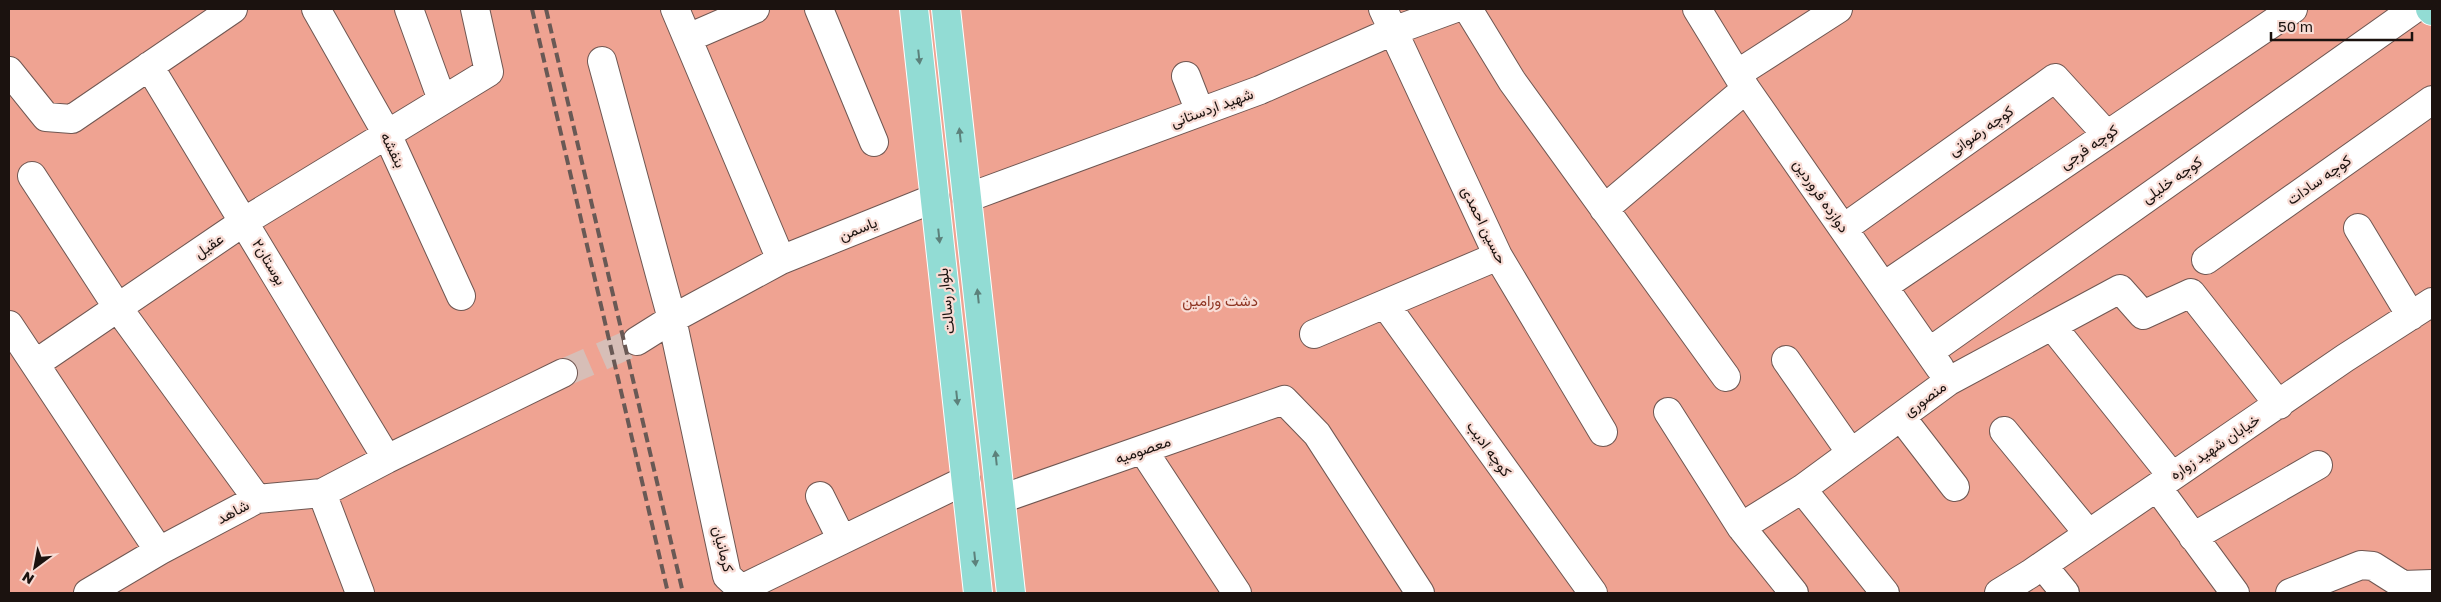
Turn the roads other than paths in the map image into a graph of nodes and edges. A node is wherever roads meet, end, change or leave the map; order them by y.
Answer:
1 (233, 9) edge
2 (316, 9) edge
3 (409, 9) edge
4 (475, 9) edge
5 (674, 9) edge
6 (755, 9) edge
7 (819, 9) edge
8 (914, 9) edge
9 (946, 9) edge
10 (1453, 9) edge
11 (1468, 9) edge
12 (1838, 9) edge
13 (2293, 9) edge
14 (2414, 9) edge
15 (1705, 12) edge
16 (1388, 20) edge
17 (688, 38) junction
18 (602, 61) dead end
19 (149, 66) junction
20 (9, 71) edge
21 (1186, 76) dead end
22 (1741, 82) junction
23 (442, 100) junction
24 (2432, 100) edge
25 (1200, 112) junction
26 (387, 134) junction
27 (2107, 135) junction
28 (874, 142) dead end
29 (32, 176) dead end
30 (935, 198) junction
31 (967, 198) junction
32 (1604, 209) junction
33 (245, 221) junction
34 (1844, 228) junction
35 (2358, 228) dead end
36 (1498, 256) junction
37 (780, 260) junction
38 (2206, 260) dead end
39 (1884, 286) junction
40 (461, 296) dead end
41 (1385, 304) junction
42 (118, 308) junction
43 (2422, 309) edge
44 (672, 319) junction
45 (9, 325) edge
46 (2052, 326) junction
47 (1314, 334) dead end
48 (637, 340) tunnel mouth
49 (1929, 352) junction
50 (1786, 360) dead end
51 (35, 364) junction
52 (563, 373) tunnel mouth
53 (1726, 377) dead end
54 (1949, 382) junction
55 (2279, 405) junction
56 (1668, 412) dead end
57 (1901, 417) junction
58 (2004, 431) dead end
59 (1603, 432) dead end
60 (1143, 450) junction
61 (1851, 453) junction
62 (387, 458) junction
63 (2318, 465) dead end
64 (966, 480) junction
65 (2165, 482) junction
66 (1955, 487) dead end
67 (1802, 489) junction
68 (322, 493) junction
69 (820, 496) dead end
70 (257, 499) junction
71 (1001, 499) junction
72 (1741, 527) junction
73 (2088, 533) junction
74 (2194, 537) junction
75 (842, 540) junction
76 (159, 551) junction
77 (2048, 572) dead end
78 (2432, 584) edge
79 (2224, 589) edge
80 (88, 593) edge
81 (360, 593) edge
82 (978, 593) edge
83 (1011, 593) edge
84 (1237, 593) edge
85 (1420, 593) edge
86 (1594, 593) edge
87 (1794, 593) edge
88 (1885, 593) edge
89 (1999, 593) edge
90 (2065, 593) edge
91 (2290, 593) edge

1 - 19 street
2 - 26 street, بنفشه
3 - 23 street
4 - 23 street, عقیل
5 - 17 street
6 - 17 street
7 - 28 street
8 -> 30 main road, بلوار رسالت
31 -> 9 main road
10 - 16 street, شهید اردستانی
11 - 32 street
12 - 22 street
13 - 27 street, کوچه فرجی
14 - 49 street, کوچه خلیلی
15 - 22 street, دوازده فروردین
16 - 25 street, شهید اردستانی
16 - 36 street, حسین احمدی
17 - 37 street
18 - 44 street
19 - 20 street
19 - 33 street, بوستان۲
21 - 25 street
22 - 32 street
22 - 34 street, دوازده فروردین
23 - 26 street, عقیل
24 - 38 street, کوچه سادات
25 - 31 street, شهید اردستانی
26 - 33 street, عقیل
26 - 40 street, بنفشه
27 - 34 street, کوچه رضوانی
27 - 39 street, کوچه فرجی
29 - 42 street
30 - 37 street, یاسمن
30 -> 64 main road, بلوار رسالت
71 -> 31 main road
32 - 53 street
33 - 42 street, عقیل
33 - 62 street, بوستان۲
34 - 39 street, دوازده فروردین
35 - 43 street
36 - 41 street
36 - 59 street, حسین احمدی
37 - 44 street, یاسمن
39 - 49 street, دوازده فروردین
41 - 47 street
41 - 86 street, کوچه ادیب
42 - 51 street, عقیل
42 - 70 street
43 - 55 street, خیابان شهید زواره
44 - 48 street, یاسمن
44 - 75 street, کرمانیان
45 - 51 street
46 - 54 street, منصوری
46 - 55 street, منصوری
46 - 65 street
49 - 54 street, دوازده فروردین
50 - 61 street
51 - 76 street
52 - 62 street, شاهد
54 - 57 street, منصوری
55 - 65 street, خیابان شهید زواره
56 - 72 street
57 - 61 street, منصوری
57 - 66 street
58 - 73 street
60 - 71 street, معصومیه
60 - 84 street
60 - 85 street, معصومیه
61 - 67 street, منصوری
62 - 68 street, شاهد
63 - 74 street
64 - 75 street, کرمانیان
64 -> 82 main road, بلوار رسالت
65 - 73 street, خیابان شهید زواره
65 - 74 street
67 - 72 street, منصوری
67 - 88 street
68 - 70 street, شاهد
68 - 81 street
69 - 75 street
70 - 76 street, شاهد
71 - 83 main road
72 - 87 street
73 - 89 street, خیابان شهید زواره
74 - 79 street
76 - 80 street, شاهد
77 - 90 street
78 - 91 street

